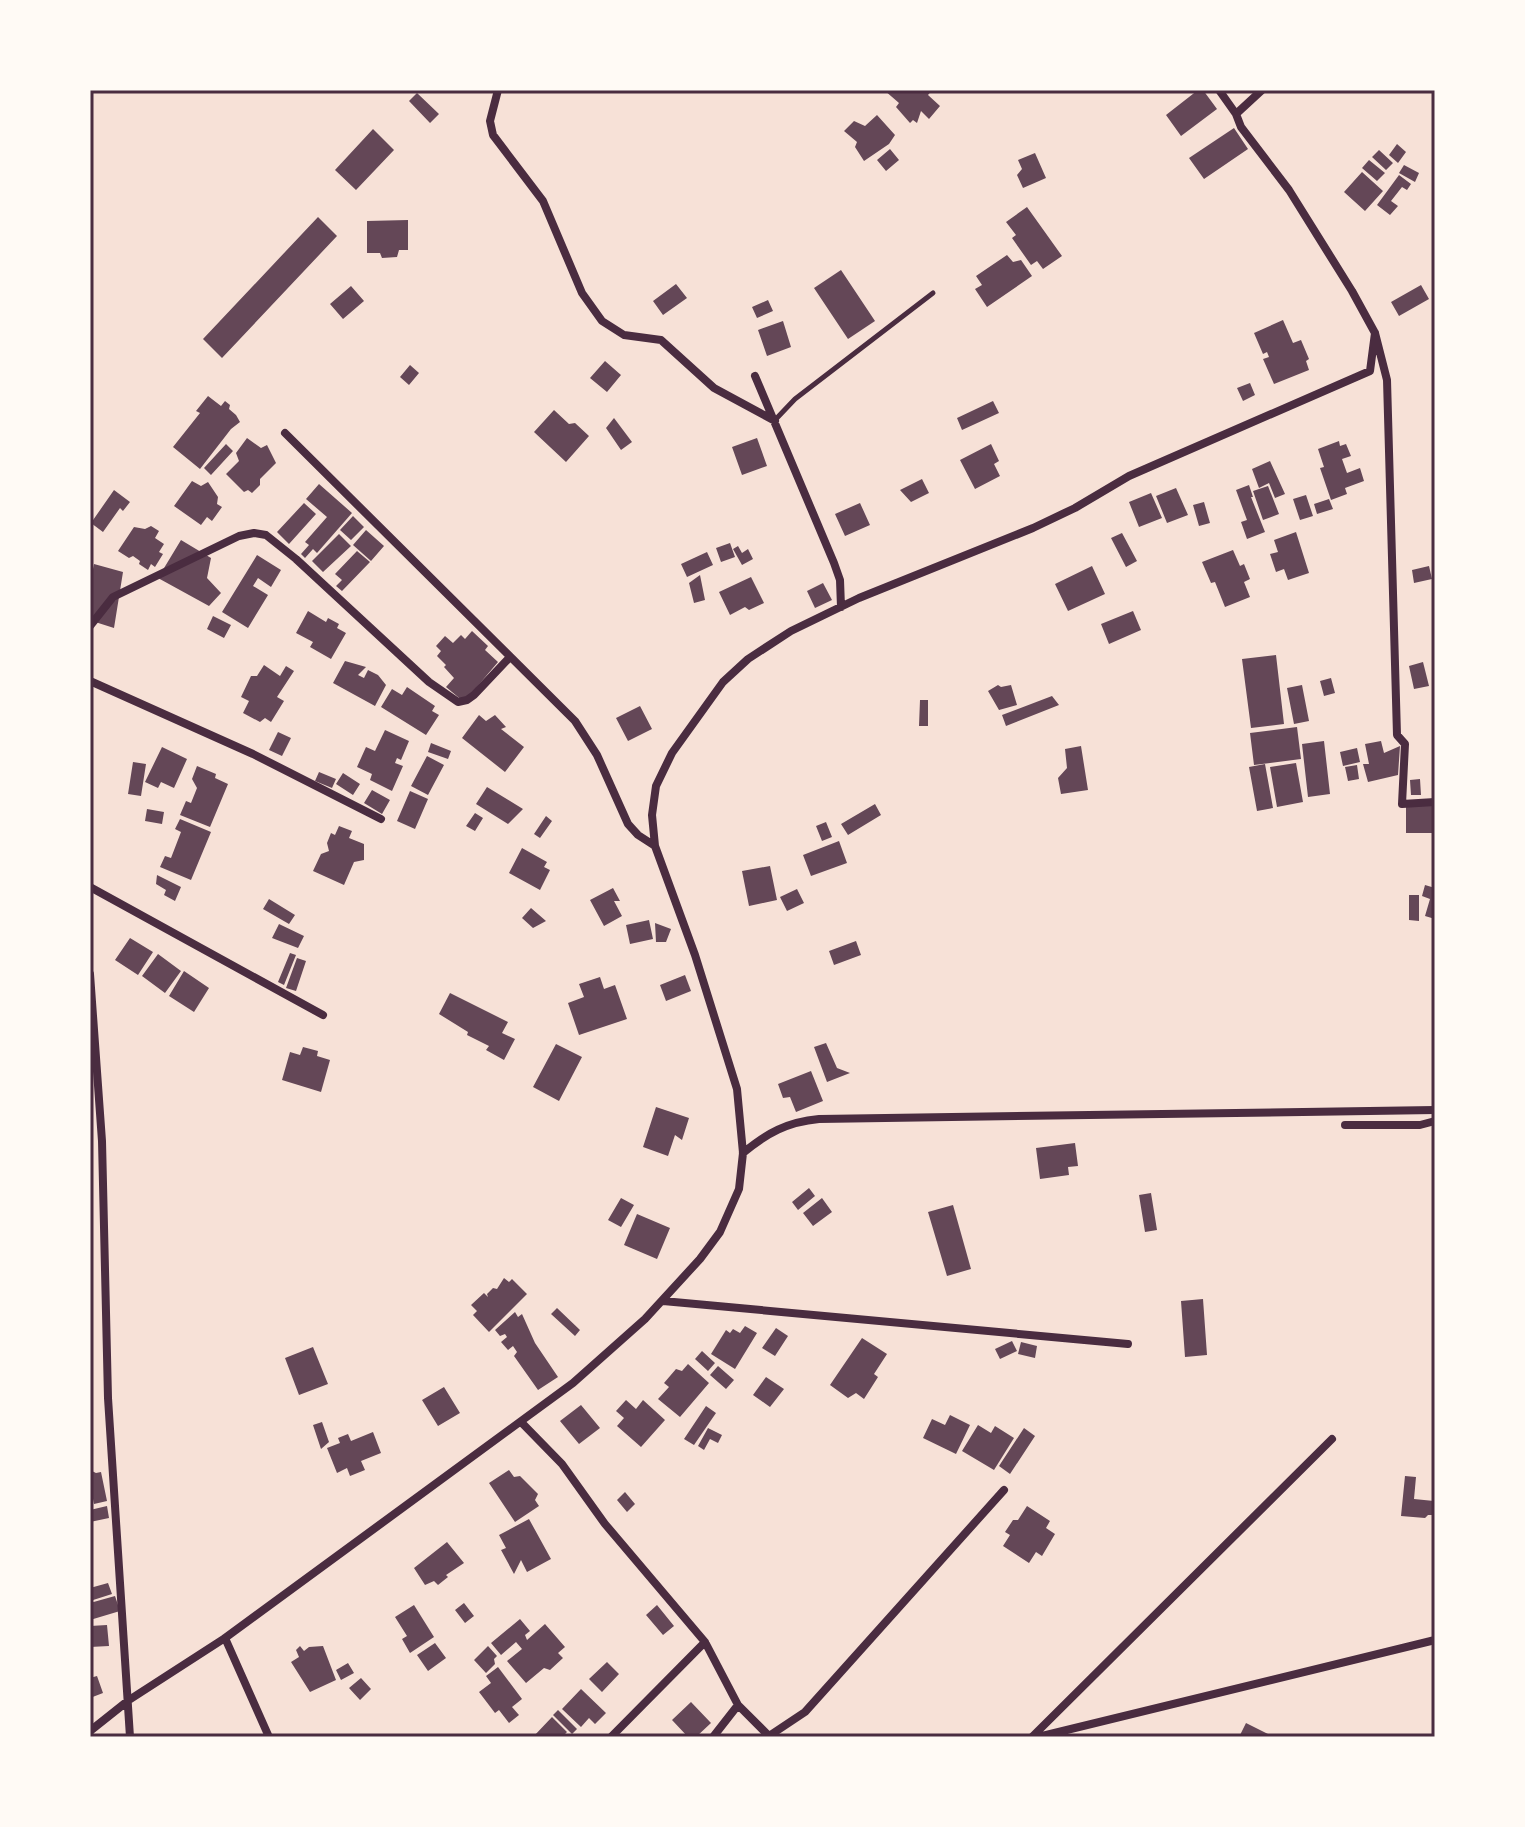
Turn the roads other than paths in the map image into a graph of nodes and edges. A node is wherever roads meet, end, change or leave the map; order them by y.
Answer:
1 (498, 90) edge
2 (1219, 90) edge
3 (1262, 90) edge
4 (1236, 114) junction
5 (933, 293) dead end
6 (1375, 333) junction
7 (1370, 371) junction
8 (755, 376) dead end
9 (1387, 380) junction
10 (775, 421) junction
11 (285, 433) dead end
12 (841, 607) junction
13 (90, 626) edge
14 (510, 657) junction
15 (90, 681) edge
16 (1435, 802) edge
17 (381, 819) dead end
18 (655, 846) junction
19 (90, 887) edge
20 (90, 974) edge
21 (323, 1015) dead end
22 (1435, 1110) edge
23 (1435, 1121) edge
24 (1345, 1125) dead end
25 (743, 1153) junction
26 (663, 1301) junction
27 (1128, 1344) dead end
28 (521, 1422) junction
29 (1332, 1439) dead end
30 (1004, 1490) dead end
31 (225, 1638) junction
32 (1435, 1640) edge
33 (705, 1642) junction
34 (129, 1700) junction
35 (738, 1705) junction
36 (90, 1731) edge
37 (770, 1736) edge
38 (130, 1737) edge
39 (269, 1737) edge
40 (611, 1737) edge
41 (713, 1737) edge
42 (1035, 1737) edge

1 - 10 street
2 - 4 street
3 - 4 street
4 - 6 street
5 - 10 lane
6 - 7 street
6 - 9 street
7 - 9 street
7 - 12 street
8 - 10 street
9 - 16 street
10 - 12 street
11 - 14 street
12 - 18 street
13 - 14 street
14 - 18 street
15 - 17 street
18 - 25 street
19 - 21 street
20 - 34 street
22 - 25 street
23 - 24 street
25 - 26 street
26 - 27 street
26 - 28 street
28 - 31 street
28 - 33 street
29 - 42 street
30 - 37 street
31 - 34 street
31 - 39 street
32 - 42 street
33 - 35 street
33 - 40 street
34 - 36 street
34 - 38 street
35 - 37 street
35 - 41 street

